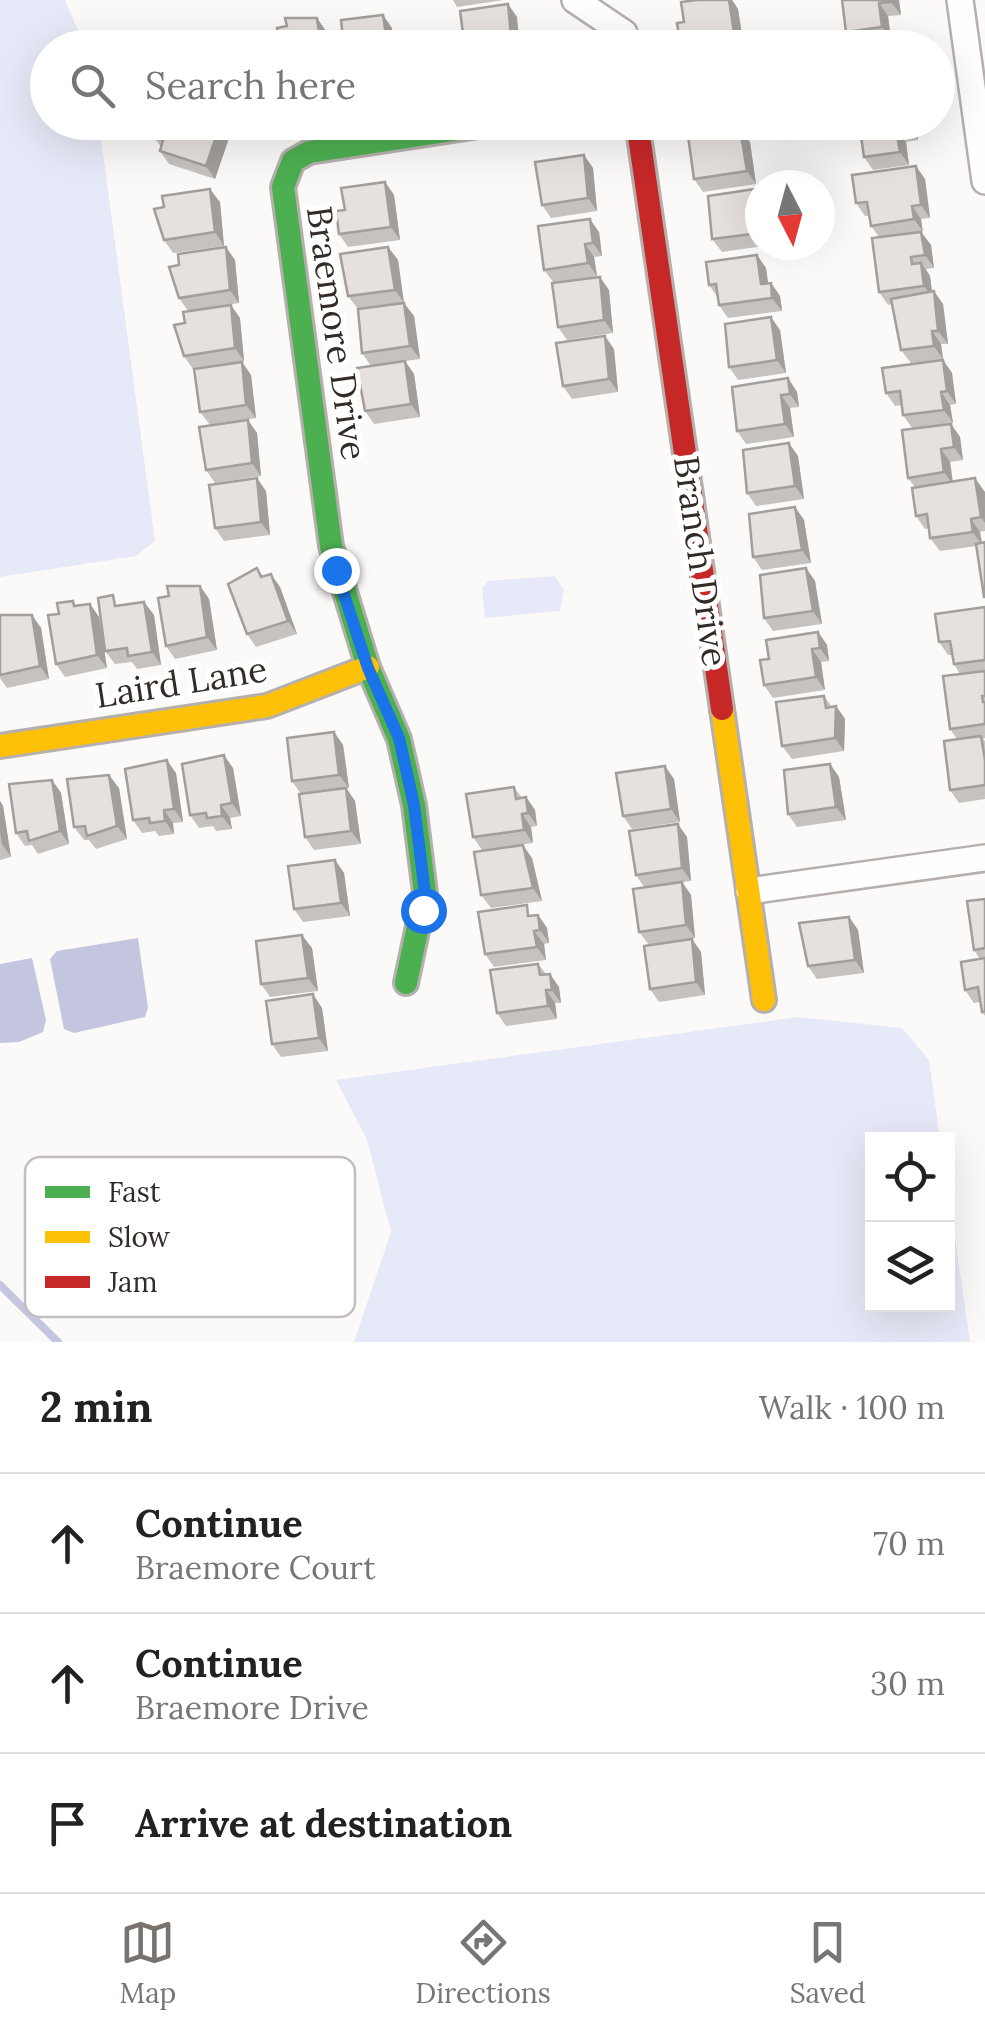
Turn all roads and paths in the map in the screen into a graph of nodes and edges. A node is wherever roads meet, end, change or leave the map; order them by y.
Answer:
1 (576, 0) edge
2 (620, 0) edge
3 (960, 0) edge
4 (613, 30) edge
5 (624, 30) edge
6 (387, 140) edge
7 (640, 140) edge
8 (985, 181) edge
9 (368, 668) junction
10 (0, 746) edge
11 (985, 858) edge
12 (749, 891) junction
13 (406, 983) dead end
14 (764, 1000) dead end

1 - 4 street
2 - 5 street
3 - 8 street
6 - 9 street, Braemore Drive
7 - 12 street, Branch Drive
9 - 10 street, Laird Lane
9 - 13 street, Braemore Drive
11 - 12 street
12 - 14 street, Branch Drive

